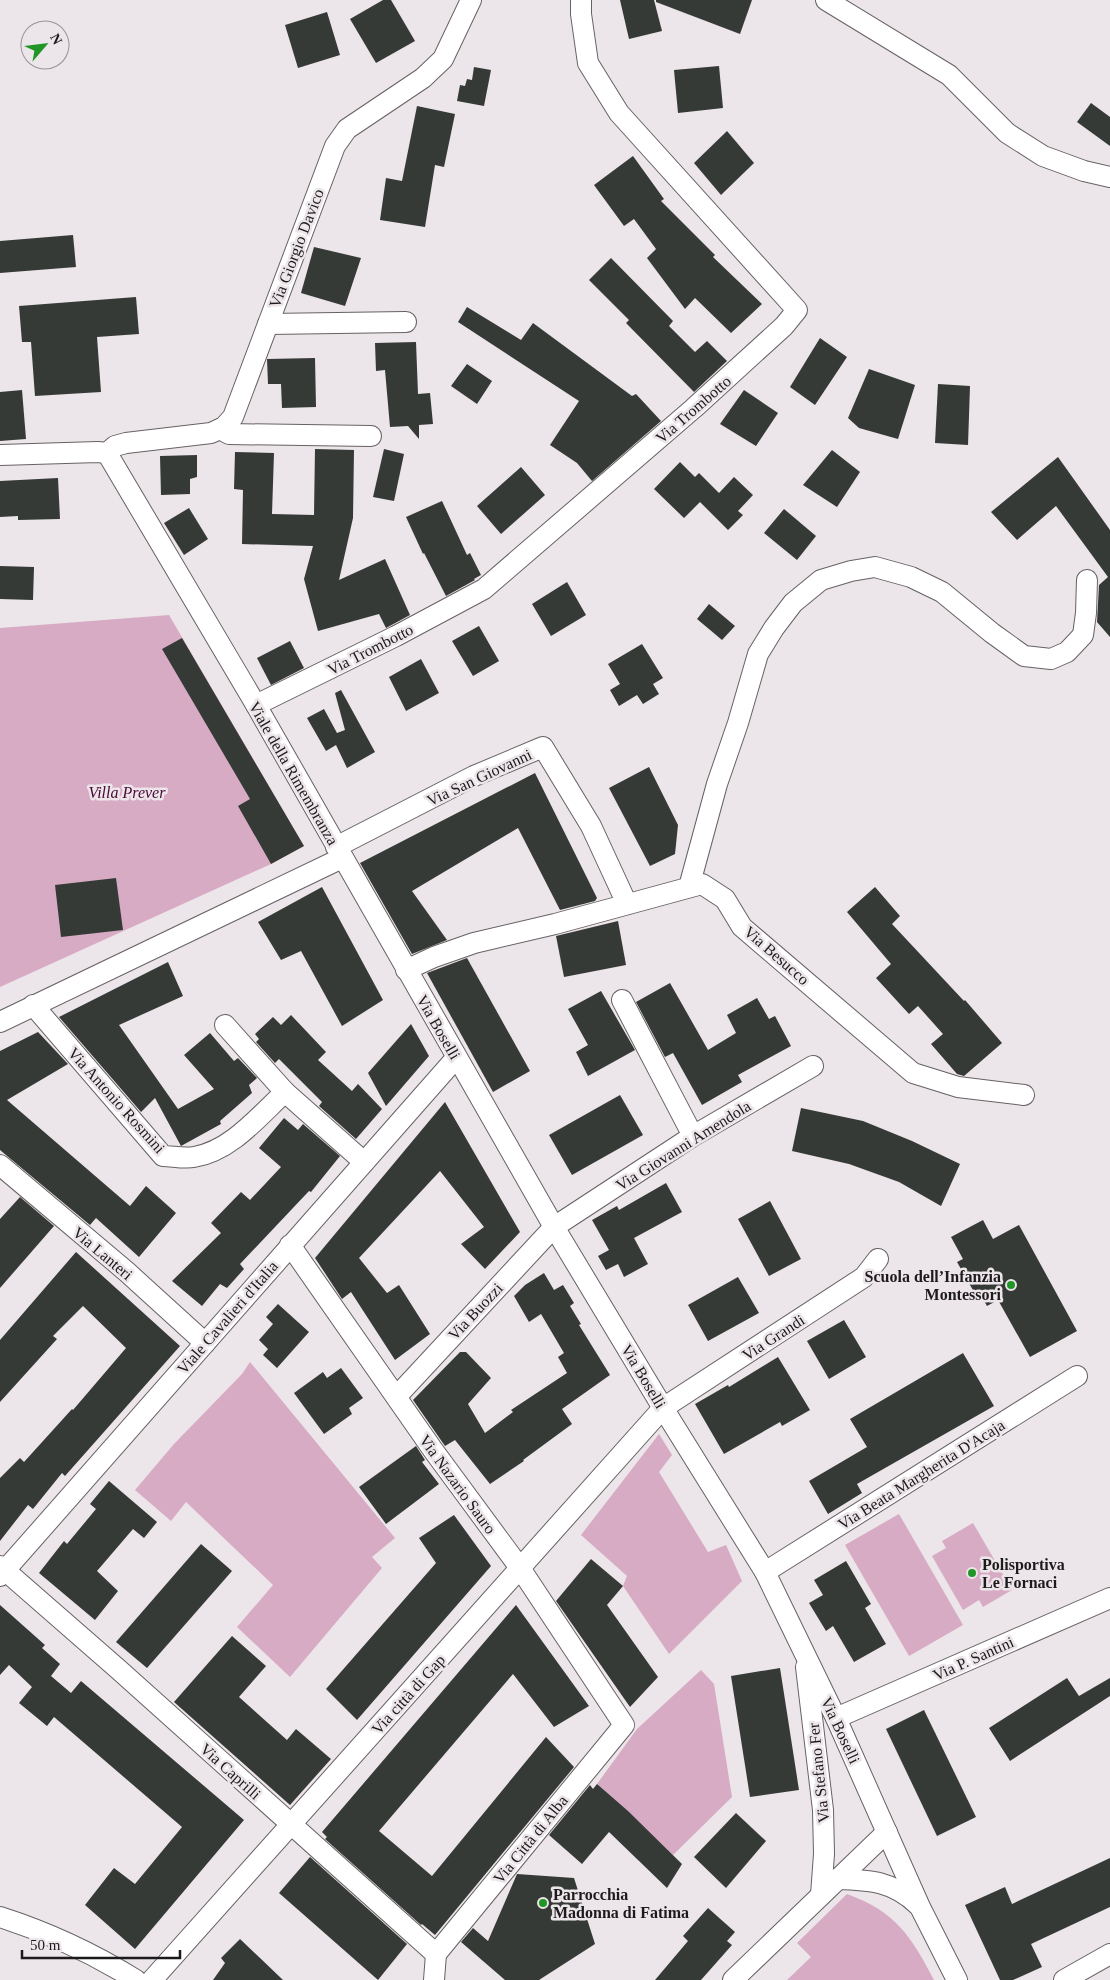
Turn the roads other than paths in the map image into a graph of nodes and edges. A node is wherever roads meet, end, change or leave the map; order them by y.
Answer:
1 (471, 0) edge
2 (581, 0) edge
3 (826, 0) edge
4 (1110, 178) edge
5 (406, 322) dead end
6 (268, 324) junction
7 (220, 429) junction
8 (371, 436) dead end
9 (107, 453) junction
10 (0, 454) edge
11 (1087, 580) dead end
12 (256, 706) junction
13 (339, 853) junction
14 (689, 887) junction
15 (627, 904) junction
16 (406, 970) junction
17 (622, 1000) dead end
18 (33, 1005) junction
19 (0, 1022) edge
20 (225, 1026) dead end
21 (456, 1058) junction
22 (813, 1066) dead end
23 (285, 1092) junction
24 (1024, 1095) dead end
25 (693, 1136) junction
26 (364, 1162) junction
27 (0, 1165) edge
28 (554, 1227) junction
29 (290, 1245) junction
30 (878, 1259) dead end
31 (205, 1343) junction
32 (1077, 1376) dead end
33 (397, 1396) junction
34 (663, 1408) junction
35 (520, 1568) junction
36 (2, 1571) edge
37 (765, 1572) junction
38 (1110, 1598) edge
39 (804, 1651) junction
40 (836, 1718) junction
41 (624, 1725) joint
42 (291, 1825) junction
43 (888, 1832) junction
44 (837, 1879) junction
45 (821, 1895) junction
46 (920, 1907) junction
47 (0, 1917) edge
48 (436, 1954) junction
49 (1110, 1954) edge
50 (136, 1980) edge
51 (152, 1980) edge
52 (434, 1980) edge
53 (733, 1980) edge
54 (957, 1980) edge
55 (1064, 1980) edge

1 - 6 street, Via Giorgio Davico
2 - 12 street, Via Trombotto
3 - 4 street
5 - 6 street
6 - 7 street, Via Giorgio Davico
7 - 8 street
7 - 9 street
9 - 10 street
9 - 12 street, Viale della Rimembranza
11 - 14 street
12 - 13 street, Viale della Rimembranza
13 - 15 street, Via San Giovanni
13 - 16 street, Via Boselli
13 - 18 street, Viale della Rimembranza
14 - 15 street, Via Besucco
14 - 24 street, Via Besucco
15 - 16 street, Via Besucco
16 - 21 street, Via Boselli
17 - 25 street
18 - 19 street, Viale della Rimembranza
18 - 23 street, Via Antonio Rosmini
20 - 23 street
21 - 26 street, Viale Cavalieri d'Italia
21 - 28 street, Via Boselli
22 - 25 street, Via Giovanni Amendola
23 - 26 street
25 - 28 street, Via Giovanni Amendola
26 - 29 street, Viale Cavalieri d'Italia
27 - 31 street, Via Lanteri
28 - 33 street, Via Buozzi
28 - 34 street, Via Boselli
29 - 31 street, Viale Cavalieri d'Italia
29 - 33 street, Via Nazario Sauro
30 - 34 street, Via Grandi
31 - 36 street, Viale Cavalieri d'Italia
32 - 37 street, Via Beata Margherita D'Acaja
33 - 35 street, Via Nazario Sauro
34 - 35 street, Via città di Gap
34 - 37 street, Via Boselli
35 - 41 street, Via Nazario Sauro
35 - 42 street, Via città di Gap
36 - 42 street, Via Caprilli
37 - 39 street, Via Boselli
38 - 40 street, Via P. Santini
39 - 40 street, Via Boselli
39 - 45 street, Via Stefano Fer
40 - 43 street, Via Boselli
41 - 48 street, Via Città di Alba
42 - 48 street, Via Caprilli
42 - 51 street, Via città di Gap
43 - 44 street
43 - 46 street, Via Boselli
44 - 45 street
44 - 46 street
45 - 53 street
46 - 54 street, Via Boselli
47 - 50 street
48 - 52 street
49 - 55 street

